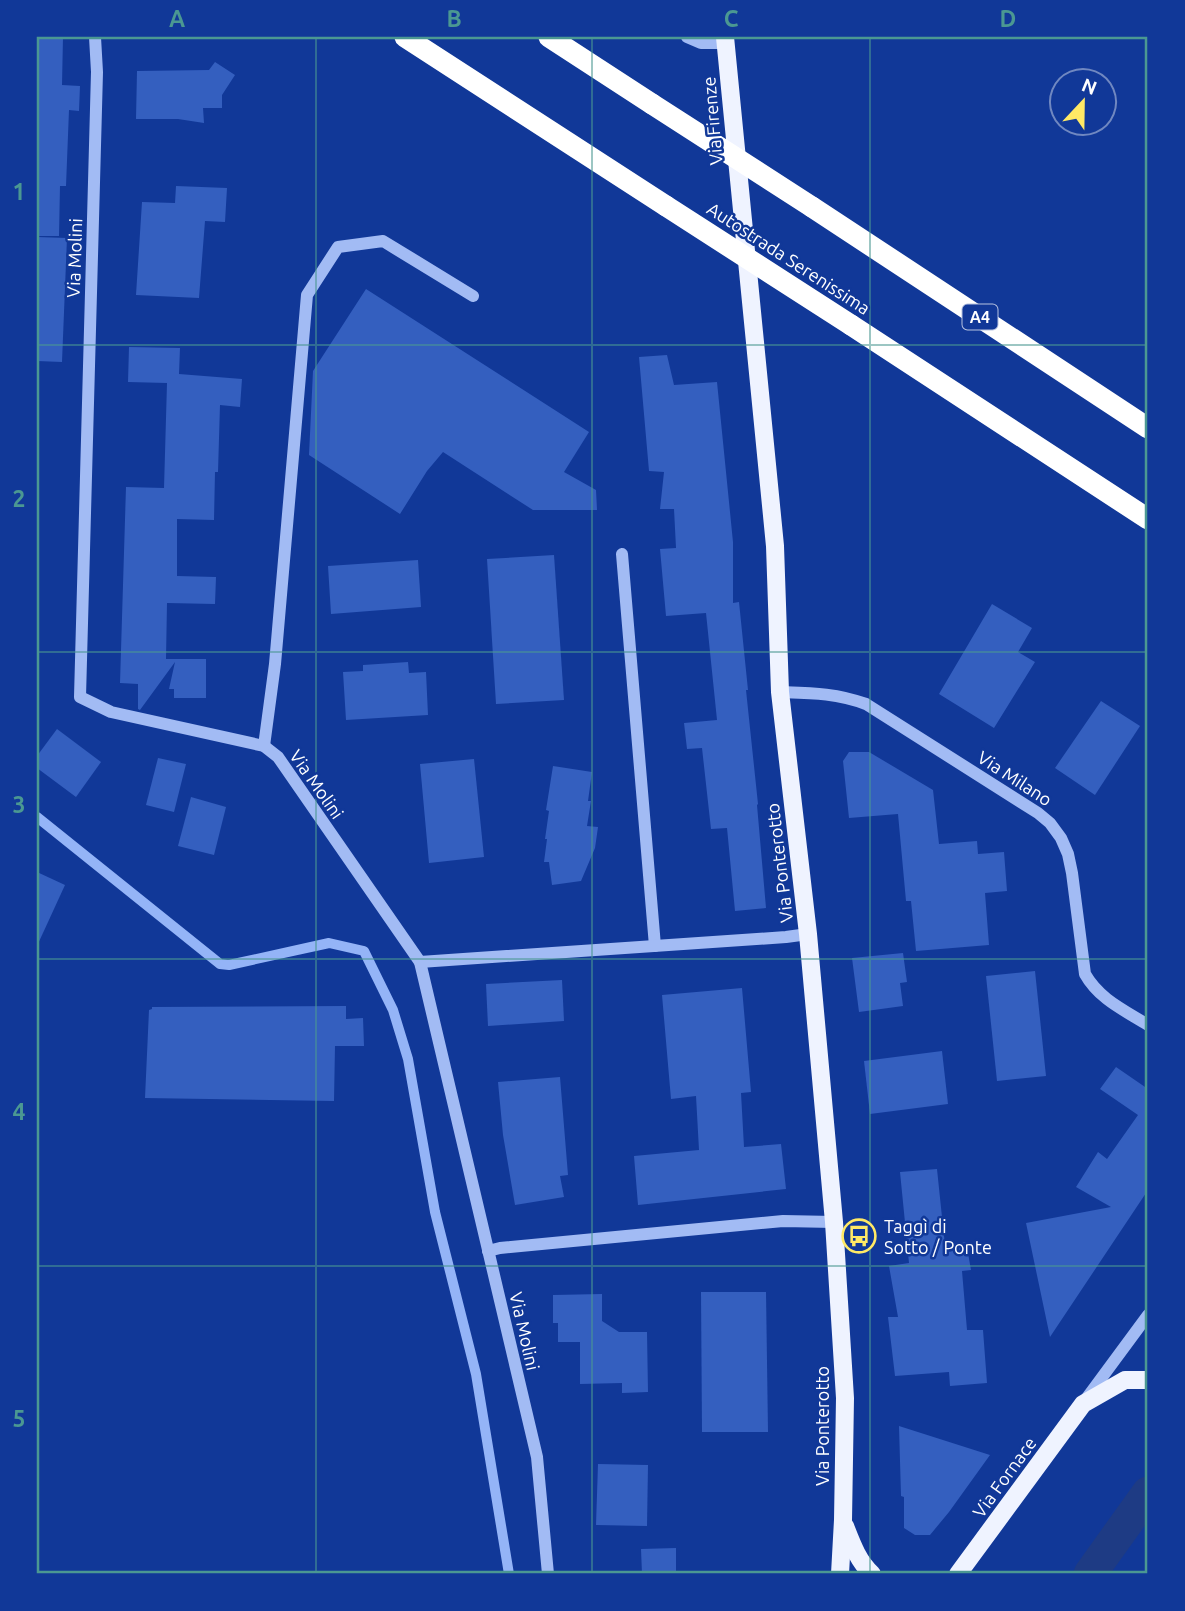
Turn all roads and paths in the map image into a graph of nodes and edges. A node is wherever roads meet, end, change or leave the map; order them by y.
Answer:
1 (95, 37) edge
2 (405, 37) edge
3 (549, 37) edge
4 (687, 37) edge
5 (725, 40) edge
6 (740, 202) joint
7 (472, 296) dead end
8 (1148, 428) edge
9 (1148, 519) edge
10 (622, 554) dead end
11 (780, 692) junction
12 (264, 746) junction
13 (808, 934) junction
14 (655, 946) junction
15 (420, 962) junction
16 (1148, 1025) edge
17 (834, 1222) junction
18 (488, 1251) junction
19 (1148, 1315) edge
20 (1148, 1380) edge
21 (1083, 1404) junction
22 (843, 1520) junction
23 (958, 1572) edge
24 (548, 1574) edge
25 (840, 1574) edge
26 (872, 1574) edge

1 - 12 street, Via Molini
2 - 9 highway, Autostrada Serenissima, bridge
3 - 8 highway, A4, bridge
4 - 5 street
5 - 6 main road, Via Firenze
6 - 11 main road, Via Ponterotto
7 - 12 street
10 - 14 street
11 - 13 main road, Via Ponterotto
11 - 16 street, Via Milano
12 - 15 street, Via Molini
13 - 14 street
13 - 17 main road, Via Ponterotto
14 - 15 street
15 - 18 street, Via Molini
17 - 18 street
17 - 22 main road, Via Ponterotto
18 - 24 street, Via Molini
19 - 21 street, Via Fornace
20 - 21 main road, Via Fornace
21 - 23 main road, Via Fornace
22 - 25 main road, Via Ponterotto
22 - 26 main road, Via Ponterotto

